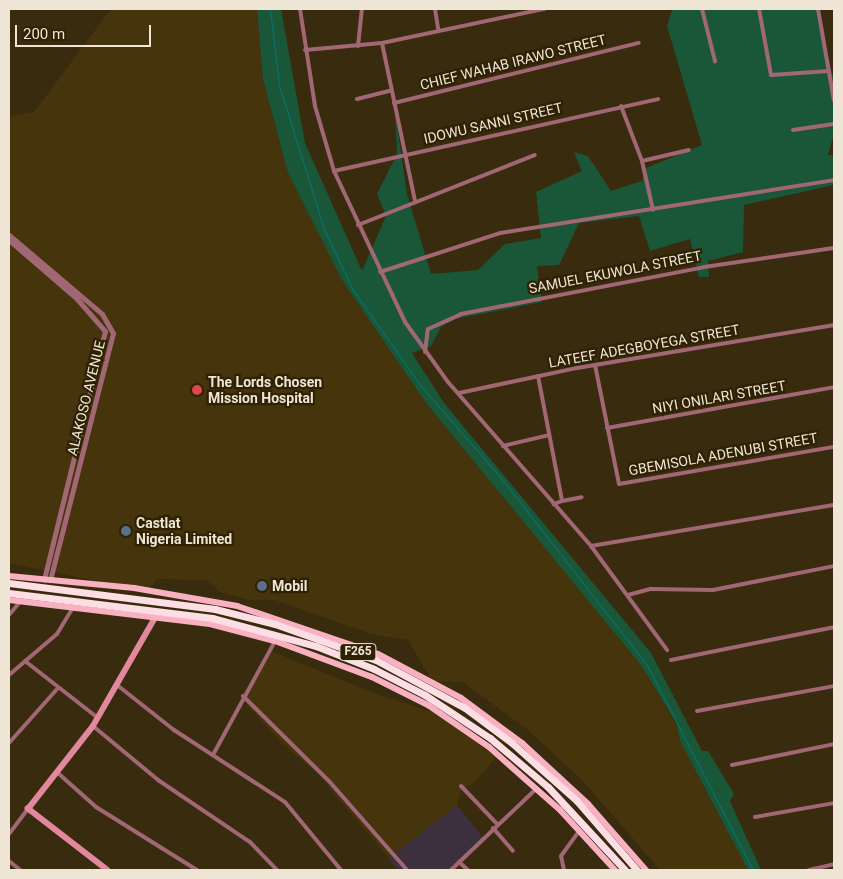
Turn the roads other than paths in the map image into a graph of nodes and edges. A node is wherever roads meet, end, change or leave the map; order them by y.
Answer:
1 (300, 9) edge
2 (362, 9) edge
3 (435, 9) edge
4 (544, 9) edge
5 (702, 9) edge
6 (759, 9) edge
7 (818, 9) edge
8 (438, 29) junction
9 (382, 43) junction
10 (638, 43) dead end
11 (358, 46) junction
12 (305, 50) junction
13 (715, 61) dead end
14 (829, 71) junction
15 (390, 91) junction
16 (357, 99) dead end
17 (658, 99) dead end
18 (834, 101) edge
19 (394, 103) junction
20 (620, 106) junction
21 (834, 124) edge
22 (793, 130) dead end
23 (689, 150) dead end
24 (403, 154) junction
25 (536, 156) dead end
26 (642, 162) junction
27 (334, 171) junction
28 (834, 180) edge
29 (414, 201) junction
30 (653, 210) junction
31 (358, 224) junction
32 (9, 234) edge
33 (9, 240) edge
34 (834, 248) edge
35 (380, 272) junction
36 (834, 325) edge
37 (425, 352) junction
38 (595, 365) junction
39 (538, 376) junction
40 (834, 387) edge
41 (459, 393) junction
42 (607, 428) junction
43 (549, 435) junction
44 (503, 446) junction
45 (834, 447) edge
46 (582, 497) dead end
47 (562, 501) junction
48 (554, 504) junction
49 (834, 505) edge
50 (591, 546) junction
51 (834, 566) edge
52 (9, 576) edge
53 (47, 580) junction
54 (9, 583) edge
55 (9, 592) edge
56 (134, 592) junction
57 (628, 595) junction
58 (9, 600) edge
59 (20, 602) junction
60 (73, 607) junction
61 (9, 616) edge
62 (156, 616) junction
63 (834, 627) edge
64 (267, 635) junction
65 (275, 641) junction
66 (667, 650) dead end
67 (377, 657) junction
68 (671, 660) dead end
69 (25, 661) junction
70 (9, 675) edge
71 (117, 685) junction
72 (834, 686) edge
73 (58, 688) junction
74 (243, 696) junction
75 (697, 712) dead end
76 (98, 718) junction
77 (93, 726) junction
78 (9, 744) edge
79 (834, 744) edge
80 (214, 753) junction
81 (732, 765) dead end
82 (59, 774) junction
83 (461, 786) dead end
84 (537, 788) junction
85 (834, 803) edge
86 (28, 809) junction
87 (755, 817) dead end
88 (497, 824) junction
89 (493, 828) junction
90 (580, 830) junction
91 (9, 834) edge
92 (514, 851) dead end
93 (9, 861) edge
94 (459, 862) junction
95 (834, 864) edge
96 (20, 870) edge
97 (107, 870) edge
98 (197, 870) edge
99 (277, 870) edge
100 (341, 870) edge
101 (407, 870) edge
102 (451, 870) edge
103 (468, 870) edge
104 (564, 870) edge
105 (615, 870) edge
106 (625, 870) edge
107 (637, 870) edge
108 (646, 870) edge
109 (809, 870) edge

1 - 12 street
2 - 11 street
3 - 8 street
4 - 8 street
5 - 13 street
6 - 14 street
7 - 14 street
8 - 9 street
9 - 11 street
9 - 15 street
10 - 19 street, CHIEF WAHAB IRAWO STREET
11 - 12 street
12 - 27 street
14 - 18 street
15 - 16 street
15 - 19 street
17 - 20 street, IDOWU SANNI STREET
19 - 24 street
20 - 24 street, IDOWU SANNI STREET
20 - 26 street
21 - 22 street
23 - 26 street
24 - 27 street, IDOWU SANNI STREET
24 - 29 street
25 - 29 street
26 - 30 street
27 - 31 street
28 - 30 street
29 - 31 street
30 - 35 street
31 - 35 street
32 - 53 street, ALAKOSO AVENUE
33 - 53 street, ALAKOSO AVENUE
34 - 37 street, SAMUEL EKUWOLA STREET
35 - 37 street
36 - 38 street, LATEEF ADEGBOYEGA STREET
37 - 41 street
38 - 39 street, LATEEF ADEGBOYEGA STREET
38 - 42 street
39 - 41 street, LATEEF ADEGBOYEGA STREET
39 - 43 street
40 - 42 street, NIYI ONILARI STREET
41 - 44 street
42 - 45 street, GBEMISOLA ADENUBI STREET
43 - 44 street
43 - 47 street
44 - 48 street
46 - 47 street
47 - 48 street
48 - 50 street
49 - 50 street
50 - 57 street
51 - 57 street
52 - 53 main road
53 - 56 main road
54 - 56 highway, F265
55 - 64 highway, F265
56 - 67 highway, F265
57 - 66 street
58 - 59 main road
59 - 60 main road
59 - 61 street
60 - 62 main road
60 - 69 street
62 - 64 main road
62 - 71 main road
63 - 68 street
64 - 65 main road
64 - 106 highway, F265
65 - 74 street
65 - 84 main road
67 - 107 highway, F265
67 - 108 main road
69 - 70 street
69 - 73 street
71 - 76 main road
71 - 80 street
72 - 75 street
73 - 76 street
73 - 78 street
74 - 80 street
74 - 101 street
76 - 77 main road
77 - 82 main road
77 - 99 street
79 - 81 street
80 - 100 street
82 - 86 main road
82 - 98 street
83 - 88 street
84 - 88 street
84 - 90 main road
85 - 87 street
86 - 91 street
86 - 97 main road
88 - 89 street
89 - 92 street
89 - 94 street
90 - 104 street
90 - 105 main road
93 - 96 street
94 - 102 street
94 - 103 street
95 - 109 street

